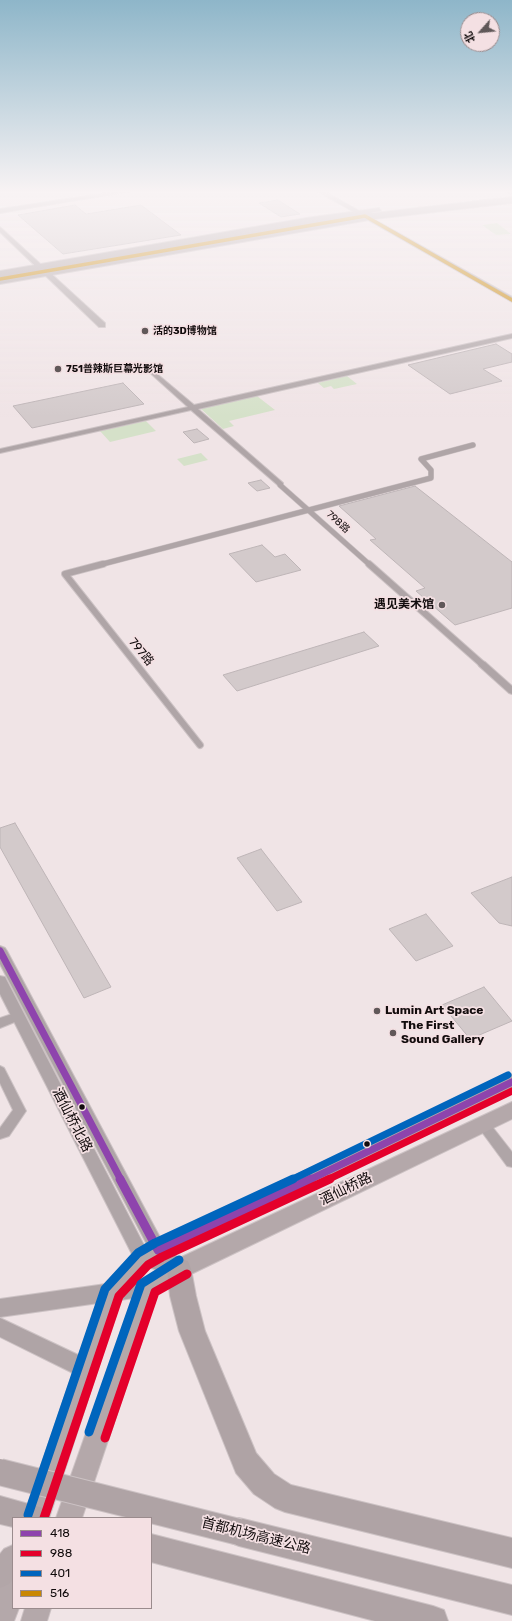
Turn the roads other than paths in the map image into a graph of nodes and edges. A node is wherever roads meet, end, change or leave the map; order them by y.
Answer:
1 (39, 266) edge
2 (70, 266) edge
3 (453, 266) edge
4 (459, 266) edge
5 (44, 270) junction
6 (0, 276) edge
7 (0, 282) edge
8 (512, 295) edge
9 (512, 300) edge
10 (102, 325) dead end
11 (512, 336) edge
12 (150, 370) dead end
13 (192, 407) junction
14 (473, 445) dead end
15 (0, 451) edge
16 (280, 485) joint
17 (308, 510) junction
18 (482, 664) joint
19 (512, 691) edge
20 (200, 745) dead end
21 (0, 951) edge
22 (0, 981) edge
23 (18, 1016) junction
24 (0, 1023) edge
25 (0, 1071) edge
26 (512, 1082) edge
27 (512, 1110) edge
28 (483, 1124) junction
29 (0, 1134) edge
30 (512, 1162) edge
31 (150, 1255) junction
32 (179, 1269) junction
33 (148, 1287) junction
34 (112, 1292) junction
35 (0, 1308) edge
36 (0, 1328) edge
37 (86, 1369) junction
38 (0, 1472) edge
39 (0, 1510) edge
40 (31, 1517) edge
41 (35, 1517) edge
42 (68, 1517) edge
43 (152, 1548) edge
44 (512, 1554) edge
45 (12, 1559) edge
46 (0, 1575) edge
47 (12, 1588) edge
48 (512, 1600) edge
49 (38, 1609) edge
50 (424, 1619) edge
51 (1, 1621) edge
52 (34, 1621) edge

1 - 5 street
2 - 5 main road
3 - 9 street
4 - 8 street
5 - 6 main road
5 - 7 street
5 - 10 street
11 - 13 street
12 - 13 street, 798路
13 - 15 street
13 - 16 street, 798路
14 - 17 street
16 - 17 street, 798路
17 - 18 street, 798路
17 - 20 street, 797路
18 - 19 street, 798路
21 - 31 street, 酒仙桥北路
22 - 23 street, 酒仙桥北路
23 - 24 street
23 - 31 street, 酒仙桥北路
25 - 29 street
26 - 31 main road, 酒仙桥路
27 - 28 main road, 酒仙桥路
28 - 30 street
28 - 32 main road, 酒仙桥路
31 - 32 street
31 - 34 main road
32 - 33 main road
32 - 44 highway
33 - 34 main road
33 - 42 main road
34 - 35 main road
34 - 37 main road
36 - 37 main road
37 - 41 main road
38 - 48 highway, 首都机场高速公路, bridge
39 - 40 highway
43 - 50 highway
45 - 46 highway
47 - 51 main road
49 - 52 main road

